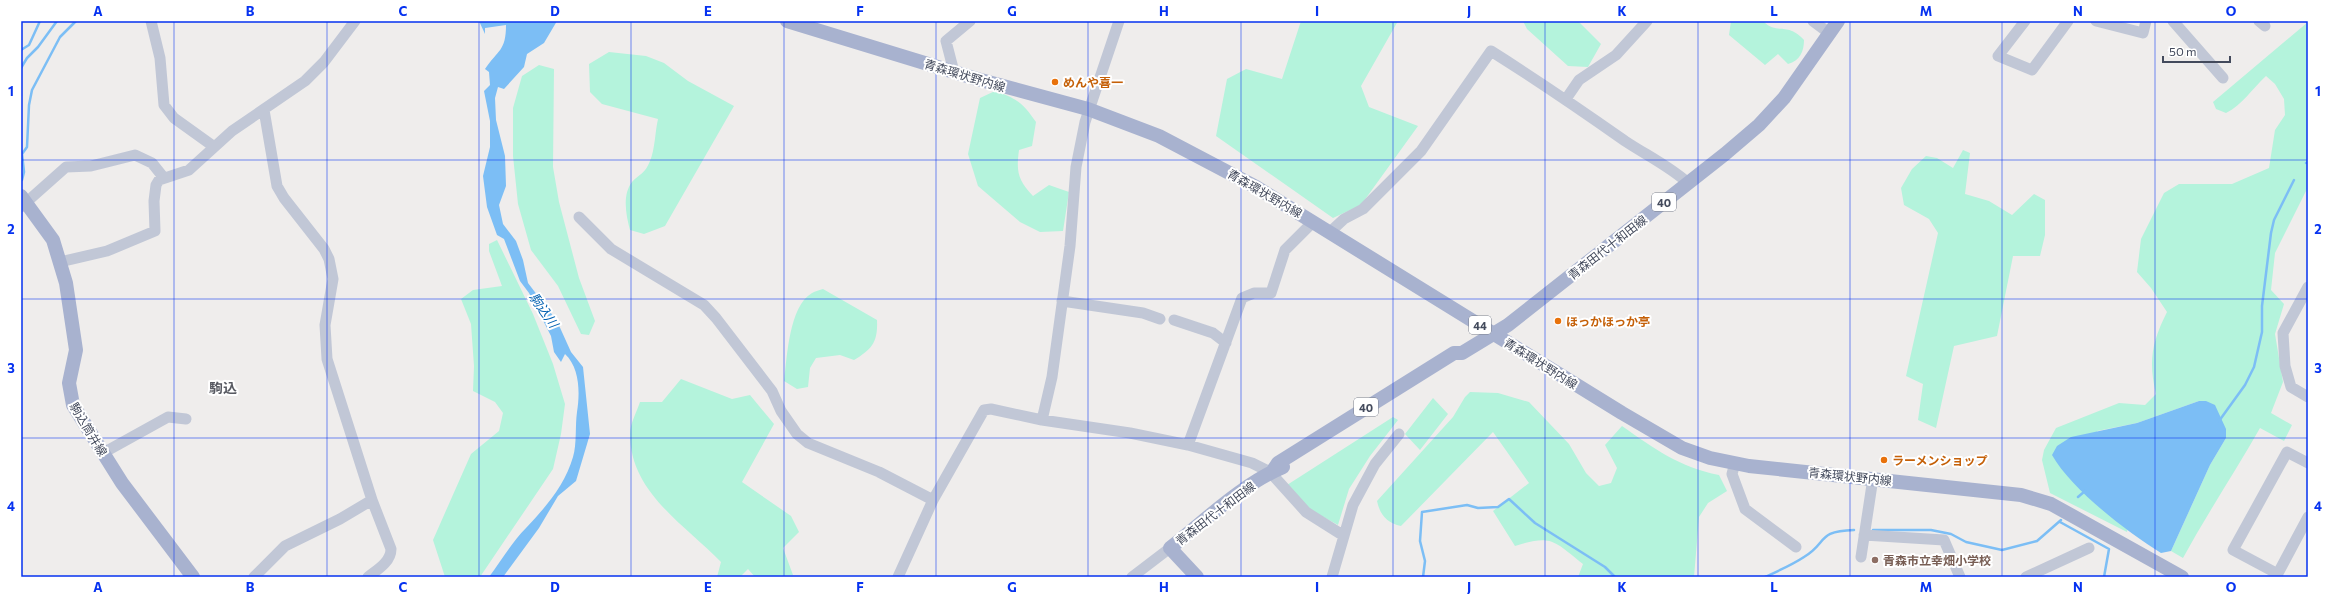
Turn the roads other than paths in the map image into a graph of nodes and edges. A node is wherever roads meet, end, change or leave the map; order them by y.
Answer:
1 (151, 21) edge
2 (355, 21) edge
3 (787, 21) edge
4 (970, 21) edge
5 (1119, 21) edge
6 (1647, 21) edge
7 (1813, 21) edge
8 (1838, 21) edge
9 (2025, 21) edge
10 (2068, 21) edge
11 (2096, 21) edge
12 (2146, 21) edge
13 (2173, 21) edge
14 (1829, 33) junction
15 (954, 72) junction
16 (2223, 78) dead end
17 (1566, 99) junction
18 (1088, 109) junction
19 (264, 110) junction
20 (213, 146) junction
21 (164, 178) junction
22 (1688, 183) junction
23 (23, 202) edge
24 (579, 217) dead end
25 (1313, 222) junction
26 (1330, 232) junction
27 (60, 262) junction
28 (2308, 287) edge
29 (1062, 301) junction
30 (1160, 319) dead end
31 (1174, 320) dead end
32 (1494, 334) junction
33 (1226, 343) junction
34 (2308, 397) edge
35 (186, 419) dead end
36 (1042, 420) junction
37 (1399, 434) dead end
38 (1188, 445) junction
39 (103, 454) junction
40 (1735, 463) junction
41 (2308, 463) edge
42 (1272, 471) junction
43 (1874, 478) junction
44 (372, 500) junction
45 (933, 500) junction
46 (2308, 517) edge
47 (1344, 536) junction
48 (1864, 536) junction
49 (1796, 547) dead end
50 (1170, 548) junction
51 (2089, 548) dead end
52 (1860, 557) dead end
53 (2277, 576) edge
54 (194, 577) edge
55 (254, 577) edge
56 (368, 577) edge
57 (898, 577) edge
58 (1132, 577) edge
59 (1197, 577) edge
60 (1332, 577) edge
61 (1960, 577) edge
62 (2026, 577) edge
63 (2182, 577) edge

1 - 20 street
2 - 19 street
3 - 15 main road, 青森環状野内線 / 44
4 - 15 street
5 - 18 street
6 - 17 street
7 - 14 street
8 - 14 main road, 青森田代十和田線 / 40
9 - 10 street
11 - 12 street
13 - 16 street
14 - 22 main road, 青森田代十和田線 / 40
15 - 18 main road, 青森環状野内線 / 44
17 - 22 street
17 - 26 street
18 - 25 main road, 青森環状野内線 / 44
18 - 29 street
19 - 20 street
19 - 44 street
20 - 21 street
21 - 23 street
21 - 27 street
22 - 32 main road, 青森田代十和田線 / 40
23 - 27 main road, 駒込筒井線
24 - 45 street
25 - 26 main road, 青森環状野内線 / 44
25 - 33 street
26 - 32 main road, 青森環状野内線 / 44
27 - 39 main road, 駒込筒井線
28 - 34 street
29 - 30 street
29 - 36 street
31 - 33 street
32 - 40 main road, 青森環状野内線 / 44
32 - 42 main road, 青森田代十和田線 / 40
33 - 38 street
35 - 39 street
36 - 38 street
36 - 45 street
37 - 47 street
38 - 42 street
39 - 54 main road, 駒込筒井線
40 - 43 main road, 青森環状野内線 / 44
40 - 49 street
41 - 53 street
42 - 47 street
42 - 50 main road, 青森田代十和田線 / 40
43 - 48 street
43 - 63 main road, 青森環状野内線 / 44
44 - 55 street
44 - 56 street
45 - 57 street
46 - 53 street
47 - 60 street
48 - 52 street
48 - 61 street
50 - 58 street
50 - 59 main road, 青森田代十和田線
51 - 62 street

